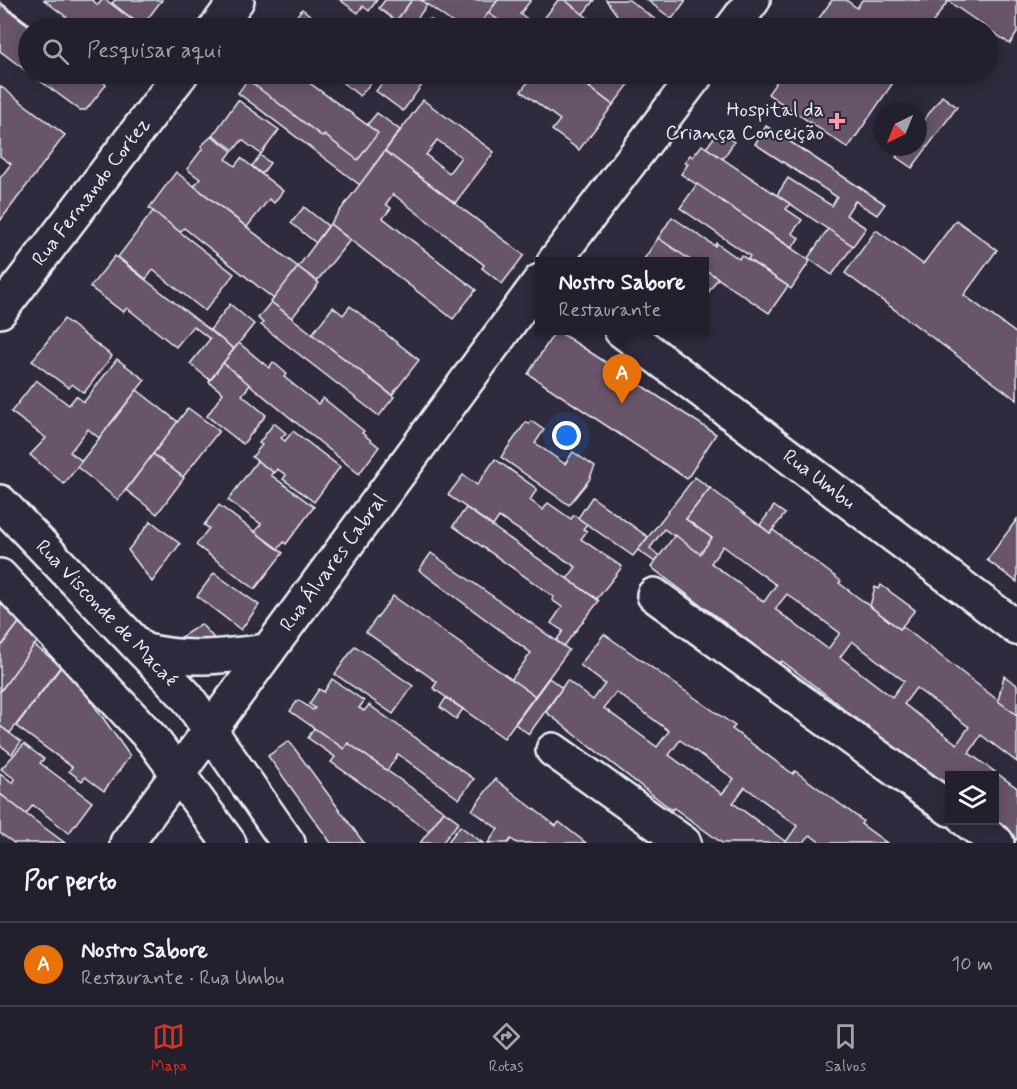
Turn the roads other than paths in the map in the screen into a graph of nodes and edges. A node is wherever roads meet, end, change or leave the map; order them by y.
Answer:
1 (237, 0) edge
2 (753, 0) edge
3 (224, 18) edge
4 (740, 18) edge
5 (173, 84) edge
6 (689, 84) edge
7 (557, 257) edge
8 (535, 288) edge
9 (0, 310) edge
10 (628, 335) edge
11 (0, 502) edge
12 (0, 576) edge
13 (654, 595) dead end
14 (1017, 628) edge
15 (142, 650) junction
16 (268, 651) junction
17 (209, 731) junction
18 (553, 750) dead end
19 (178, 774) junction
20 (945, 805) edge
21 (973, 825) edge
22 (127, 843) edge
23 (229, 843) edge
24 (288, 843) edge
25 (684, 843) edge
26 (997, 843) edge

1 - 3 street
2 - 4 street
5 - 9 street, Rua Fernando Cortez
6 - 7 street
8 - 16 street, Rua Álvares Cabral
10 - 14 street, Rua Umbu
11 - 15 street, Rua Visconde de Macaé
12 - 19 street
13 - 20 street
15 - 16 street
15 - 17 street, Rua Visconde de Macaé
16 - 17 street, Rua Álvares Cabral
17 - 19 street, Rua Álvares Cabral
17 - 24 street, Rua Visconde de Macaé
18 - 25 street
19 - 22 street, Rua Álvares Cabral
19 - 23 street
21 - 26 street

